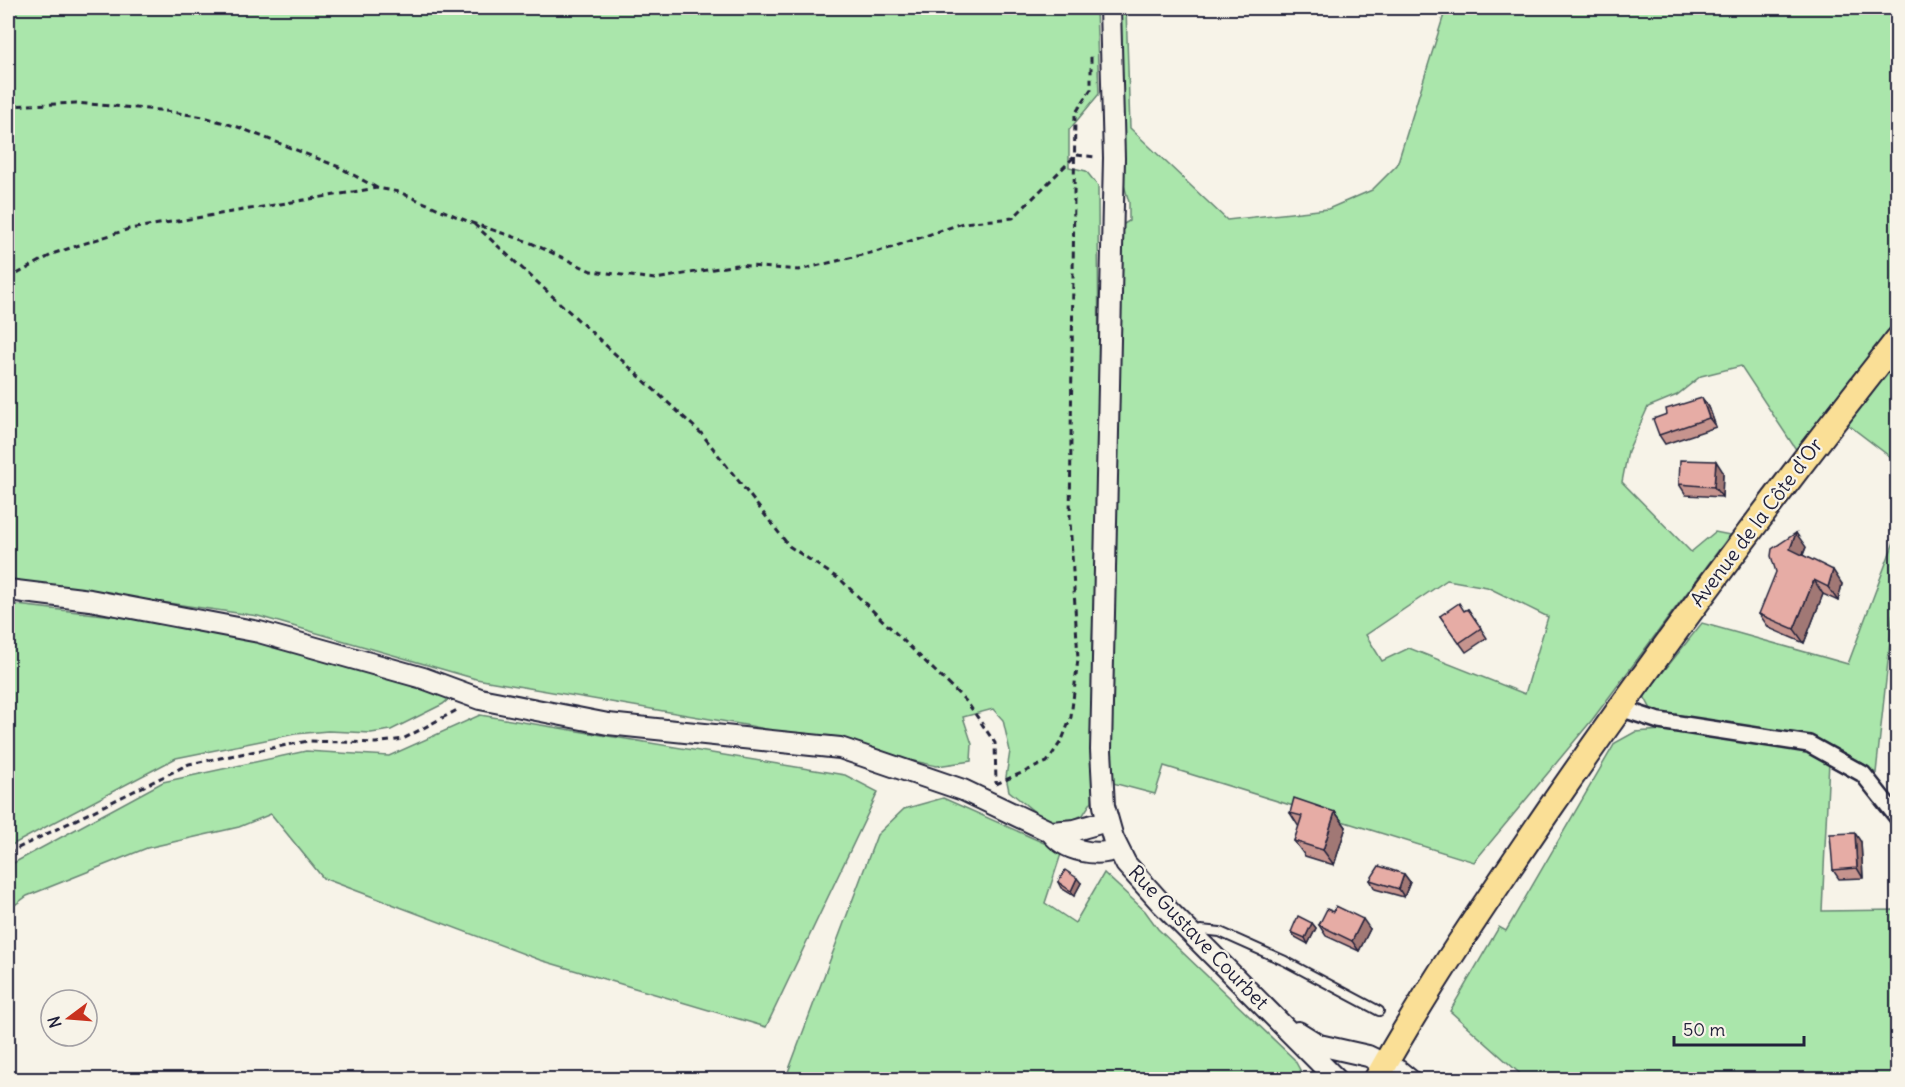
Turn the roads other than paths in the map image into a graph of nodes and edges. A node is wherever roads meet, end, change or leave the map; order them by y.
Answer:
1 (1110, 8) edge
2 (1898, 339) edge
3 (8, 590) edge
4 (1620, 708) junction
5 (1898, 818) edge
6 (1107, 821) junction
7 (1052, 832) junction
8 (1118, 848) junction
9 (1193, 936) junction
10 (1379, 1011) dead end
11 (1287, 1027) junction
12 (1380, 1071) edge
13 (1337, 1080) edge
14 (1410, 1080) edge

1 - 6 street, Rue Gustave Courbet
2 - 4 main road, Avenue de la Côte d'Or
3 - 7 street
4 - 5 street
4 - 12 main road, Avenue de la Côte d'Or
6 - 7 street
6 - 8 street, Rue Gustave Courbet
7 - 8 street
8 - 9 street, Rue Gustave Courbet
9 - 10 lane
9 - 11 street, Rue Gustave Courbet
11 - 12 street, Rue Gustave Courbet
11 - 13 street, Rue Gustave Courbet
12 - 14 street, Rue Gustave Courbet

